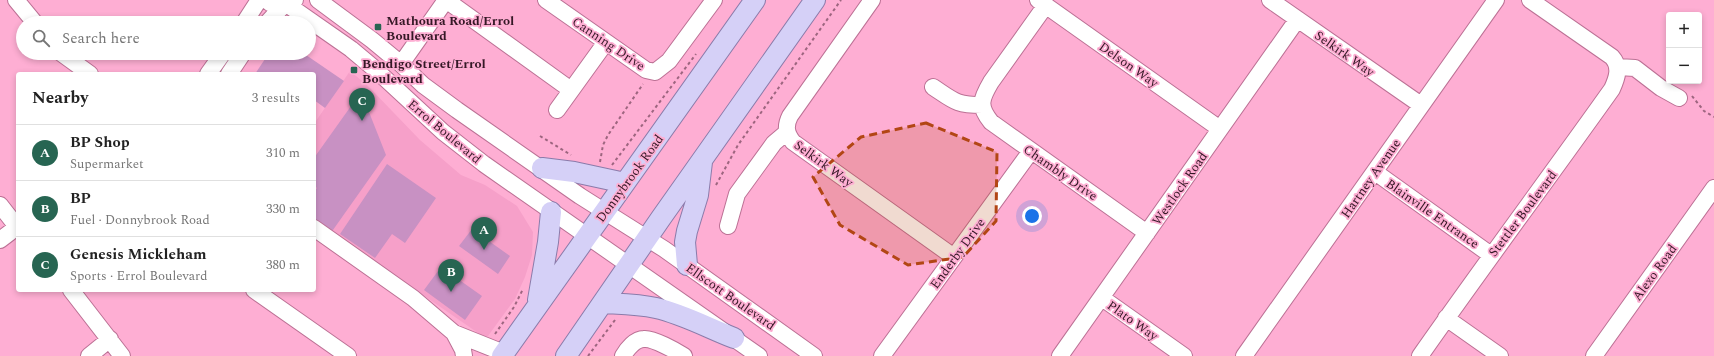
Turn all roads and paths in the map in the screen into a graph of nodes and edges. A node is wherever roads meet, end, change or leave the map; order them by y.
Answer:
1 (16, 0) edge
2 (259, 0) edge
3 (266, 0) edge
4 (318, 0) edge
5 (446, 0) edge
6 (546, 0) edge
7 (714, 0) edge
8 (755, 0) edge
9 (815, 0) edge
10 (841, 0) edge
11 (872, 0) edge
12 (1270, 0) edge
13 (1496, 0) edge
14 (1530, 0) edge
15 (1042, 3) edge
16 (288, 4) edge
17 (29, 16) edge
18 (249, 16) edge
19 (275, 16) edge
20 (305, 16) edge
21 (1297, 20) junction
22 (316, 24) edge
23 (606, 42) junction
24 (699, 49) dead end
25 (71, 60) edge
26 (218, 60) edge
27 (238, 60) edge
28 (401, 64) junction
29 (1618, 67) junction
30 (87, 72) edge
31 (209, 72) edge
32 (230, 72) edge
33 (638, 80) dead end
34 (933, 87) dead end
35 (571, 90) junction
36 (1684, 95) joint
37 (982, 105) junction
38 (1421, 105) junction
39 (557, 110) dead end
40 (1714, 117) edge
41 (1220, 129) junction
42 (787, 132) junction
43 (540, 136) dead end
44 (1031, 150) junction
45 (574, 157) dead end
46 (703, 160) junction
47 (542, 168) junction
48 (1375, 172) junction
49 (625, 184) junction
50 (1714, 188) edge
51 (714, 189) dead end
52 (0, 205) edge
53 (605, 211) junction
54 (551, 212) junction
55 (16, 225) edge
56 (728, 226) dead end
57 (16, 228) edge
58 (316, 229) edge
59 (1147, 233) junction
60 (587, 236) junction
61 (647, 238) junction
62 (0, 240) edge
63 (1491, 255) junction
64 (954, 257) junction
65 (687, 264) junction
66 (629, 265) junction
67 (523, 288) dead end
68 (73, 292) edge
69 (257, 292) edge
70 (1102, 298) junction
71 (603, 303) junction
72 (535, 310) junction
73 (1446, 318) junction
74 (616, 319) dead end
75 (454, 333) junction
76 (734, 338) junction
77 (110, 339) junction
78 (497, 352) edge
79 (88, 356) edge
80 (122, 356) edge
81 (348, 356) edge
82 (464, 356) edge
83 (566, 356) edge
84 (588, 356) edge
85 (623, 356) edge
86 (684, 356) edge
87 (759, 356) edge
88 (814, 356) edge
89 (882, 356) edge
90 (1060, 356) edge
91 (1184, 356) edge
92 (1244, 356) edge
93 (1420, 356) edge
94 (1500, 356) edge
95 (1594, 356) edge

1 - 17 street
2 - 18 street
3 - 16 street, Errol Boulevard
4 - 28 street, Errol Boulevard
5 - 28 street
5 - 35 street
6 - 23 street, Canning Drive
7 - 23 street, Canning Drive
8 - 49 main road, Donnybrook Road
9 - 46 main road
10 - 51 path
11 - 42 street, Selkirk Way
12 - 21 street, Selkirk Way
13 - 38 street, Hartney Avenue
14 - 29 street
15 - 37 street
15 - 41 street, Delson Way
16 - 19 street
16 - 20 street, Errol Boulevard
21 - 38 street, Selkirk Way
21 - 41 street, Westlock Road
22 - 54 street, Errol Boulevard
23 - 35 street
24 - 33 path
25 - 30 street
26 - 31 street
27 - 32 street
28 - 47 street, Errol Boulevard
29 - 36 street
29 - 63 street, Stettler Boulevard
34 - 37 street
35 - 39 street
36 - 40 path
37 - 44 street, Chambly Drive
38 - 48 street, Hartney Avenue
41 - 59 street, Westlock Road
42 - 56 street
42 - 64 street, Selkirk Way
43 - 45 path
44 - 59 street, Chambly Drive
44 - 64 street, Enderby Drive
46 - 61 main road
46 - 65 main road
47 - 49 main road
47 - 53 street, Errol Boulevard
48 - 63 street, Blainville Entrance
48 - 92 street, Hartney Avenue
49 - 53 main road, Donnybrook Road
50 - 95 street, Alexo Road
52 - 55 street
53 - 60 main road, Donnybrook Road
53 - 61 street, Ellscott Boulevard
54 - 60 street, Errol Boulevard
54 - 72 main road
57 - 62 street
58 - 75 street
59 - 70 street, Westlock Road
60 - 66 street, Errol Boulevard
60 - 72 main road, Donnybrook Road
61 - 65 street, Ellscott Boulevard
61 - 66 main road
63 - 73 street, Stettler Boulevard
64 - 89 street, Enderby Drive
65 - 88 street, Ellscott Boulevard
66 - 71 main road
66 - 76 street
67 - 78 path
68 - 77 street
69 - 81 street
70 - 90 street, Westlock Road
70 - 91 street, Plato Way
71 - 76 main road
71 - 83 main road
72 - 78 main road, Donnybrook Road
73 - 93 street, Stettler Boulevard
73 - 94 street
74 - 84 path
75 - 78 street
75 - 82 street
76 - 87 street
77 - 79 street
77 - 80 street
85 - 86 street

